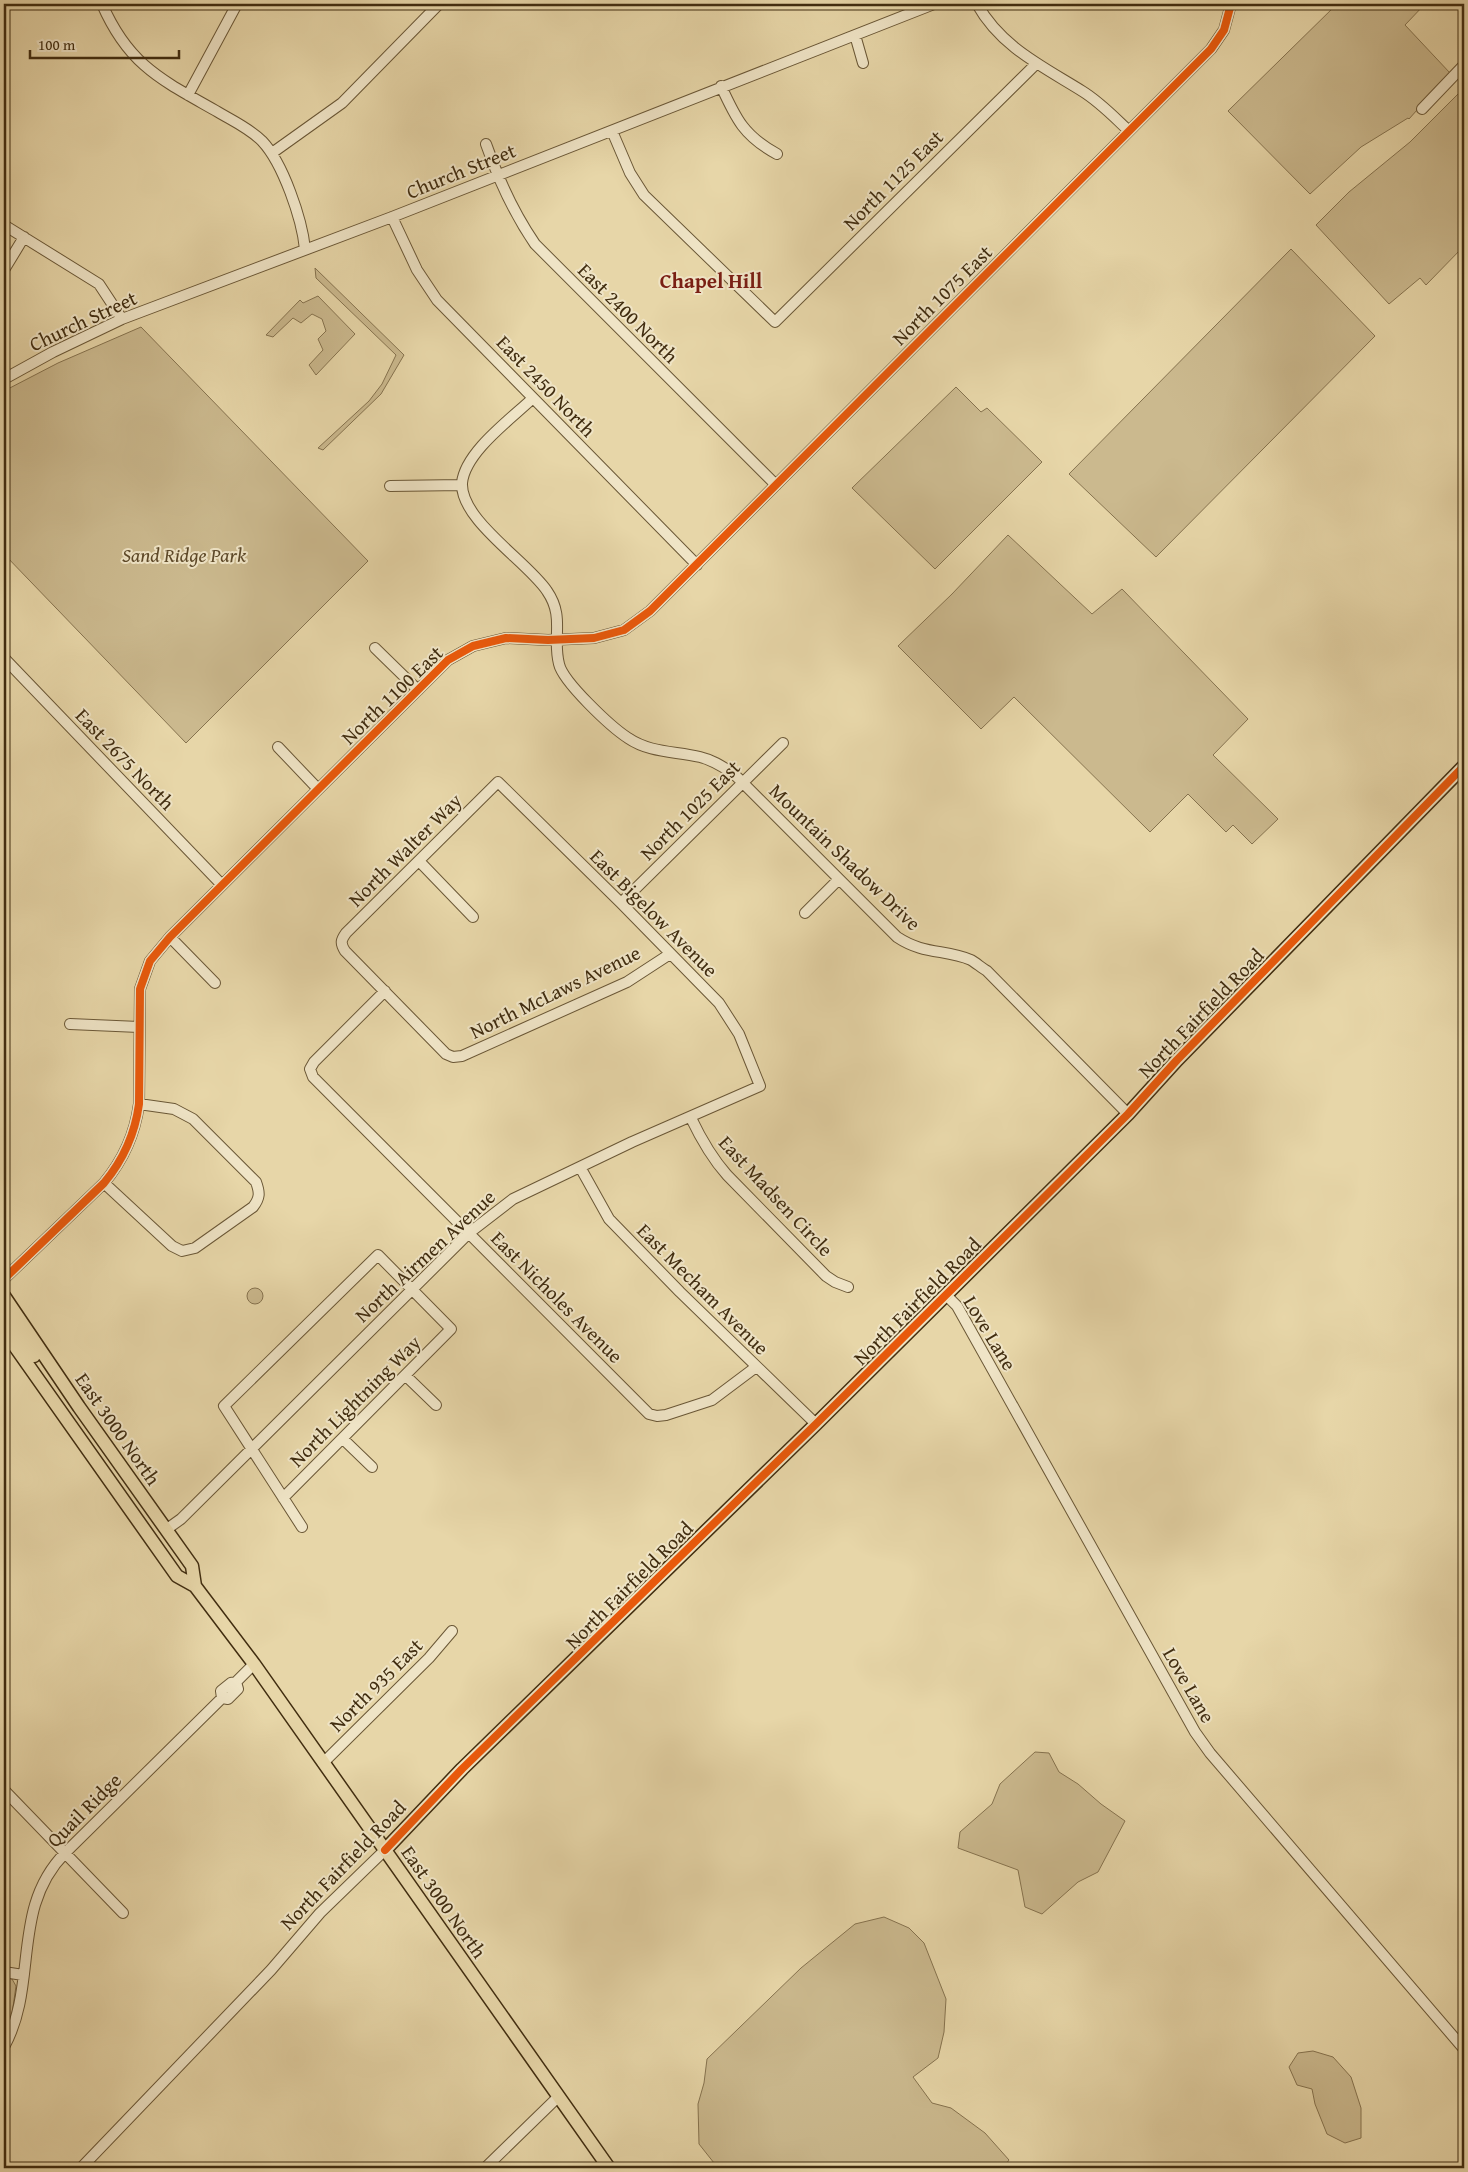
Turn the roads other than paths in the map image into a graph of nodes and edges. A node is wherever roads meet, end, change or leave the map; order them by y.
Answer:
1 (102, 4) edge
2 (237, 4) edge
3 (934, 4) edge
4 (977, 4) edge
5 (1231, 4) edge
6 (434, 5) edge
7 (855, 35) junction
8 (863, 63) dead end
9 (1036, 64) junction
10 (1464, 65) edge
11 (721, 86) junction
12 (188, 95) junction
13 (1422, 109) dead end
14 (1129, 131) junction
15 (612, 132) junction
16 (486, 144) dead end
17 (272, 153) junction
18 (777, 154) dead end
19 (497, 175) junction
20 (392, 217) junction
21 (4, 225) edge
22 (24, 237) junction
23 (305, 249) junction
24 (4, 270) edge
25 (122, 319) junction
26 (4, 379) edge
27 (533, 398) junction
28 (462, 485) junction
29 (776, 485) junction
30 (390, 486) dead end
31 (697, 565) junction
32 (557, 640) junction
33 (375, 648) dead end
34 (4, 658) edge
35 (418, 690) junction
36 (783, 743) dead end
37 (278, 747) dead end
38 (1464, 766) edge
39 (498, 782) joint
40 (743, 782) junction
41 (318, 789) junction
42 (419, 861) junction
43 (839, 879) junction
44 (222, 885) junction
45 (621, 903) junction
46 (805, 913) dead end
47 (473, 917) dead end
48 (170, 937) junction
49 (670, 954) junction
50 (215, 983) dead end
51 (384, 991) junction
52 (70, 1024) dead end
53 (140, 1027) junction
54 (760, 1086) joint
55 (139, 1104) junction
56 (1128, 1114) junction
57 (690, 1118) junction
58 (580, 1167) junction
59 (104, 1183) junction
60 (469, 1233) junction
61 (4, 1279) edge
62 (848, 1287) dead end
63 (411, 1289) junction
64 (946, 1295) junction
65 (4, 1296) edge
66 (4, 1314) edge
67 (4, 1331) edge
68 (756, 1367) junction
69 (406, 1376) junction
70 (436, 1405) dead end
71 (816, 1424) junction
72 (343, 1439) junction
73 (108, 1447) junction
74 (252, 1449) junction
75 (372, 1467) dead end
76 (283, 1498) junction
77 (302, 1527) dead end
78 (167, 1529) junction
79 (194, 1586) junction
80 (452, 1631) dead end
81 (254, 1664) junction
82 (323, 1763) junction
83 (5, 1793) edge
84 (385, 1850) junction
85 (65, 1853) junction
86 (123, 1913) dead end
87 (4, 1972) edge
88 (23, 1975) junction
89 (4, 2047) edge
90 (1464, 2050) edge
91 (558, 2097) junction
92 (81, 2168) edge
93 (485, 2168) edge
94 (609, 2168) edge

1 - 12 street
2 - 12 street
3 - 7 street, Church Street
4 - 9 street
5 - 14 street, North 1075 East
6 - 17 street
7 - 8 street
7 - 11 street, Church Street
9 - 14 street
9 - 15 street, North 1125 East
10 - 13 street
11 - 15 street, Church Street
11 - 18 street
12 - 17 street
14 - 29 street, North 1075 East
15 - 19 street, Church Street
16 - 19 street, East 2400 North
17 - 23 street
19 - 20 street, Church Street
19 - 29 street, East 2400 North
20 - 23 street, Church Street
20 - 27 street, East 2450 North
21 - 22 street
22 - 24 street
22 - 25 street
23 - 25 street, Church Street
25 - 26 street, Church Street
27 - 28 street
27 - 31 street, East 2450 North
28 - 30 street
28 - 32 street, Mountain Shadow Drive
29 - 31 street, North 1075 East
31 - 32 street, North 1100 East
32 - 35 street, North 1100 East
32 - 40 street, Mountain Shadow Drive
33 - 35 street
34 - 44 street, East 2675 North
35 - 41 street, North 1100 East
36 - 40 street, North 1025 East
37 - 41 street
38 - 56 main road, North Fairfield Road
39 - 42 street, North Walter Way
39 - 45 street, East Bigelow Avenue
40 - 43 street, Mountain Shadow Drive
40 - 45 street, North 1025 East
41 - 44 street, North 1100 East
42 - 47 street
42 - 51 street, North Walter Way
43 - 46 street
43 - 56 street, Mountain Shadow Drive
44 - 48 street, North 1100 East
45 - 49 street, East Bigelow Avenue
48 - 50 street
48 - 53 street, North 1100 East
49 - 51 street, North McLaws Avenue
49 - 54 street, East Bigelow Avenue
51 - 60 street, East Nicholes Avenue
52 - 53 street
53 - 55 street, North 1100 East
54 - 57 street, North Airmen Avenue
55 - 59 street, North 1100 East
55 - 59 street
56 - 64 main road, North Fairfield Road
57 - 58 street, North Airmen Avenue
57 - 62 street, East Madsen Circle
58 - 60 street, North Airmen Avenue
58 - 68 street, East Mecham Avenue
59 - 61 street, North 1100 East
60 - 63 street, North Airmen Avenue
60 - 68 street, East Nicholes Avenue
63 - 69 street, North Lightning Way
63 - 74 street, North Airmen Avenue
63 - 74 street
64 - 71 main road, North Fairfield Road
64 - 90 street, Love Lane
65 - 73 main road, East 3000 North
66 - 73 main road
67 - 79 main road, East 3000 North
68 - 71 street, East Mecham Avenue
69 - 70 street
69 - 72 street, North Lightning Way
71 - 84 main road, North Fairfield Road
72 - 75 street
72 - 76 street, North Lightning Way
73 - 78 main road, East 3000 North
74 - 76 street
74 - 78 street, North Airmen Avenue
76 - 77 street
78 - 79 main road, East 3000 North
79 - 81 main road, East 3000 North
80 - 82 street, North 935 East
81 - 82 main road, East 3000 North
81 - 85 street, Quail Ridge
82 - 84 main road, East 3000 North
83 - 85 street
84 - 91 main road, East 3000 North
84 - 92 street, North Fairfield Road
85 - 86 street
85 - 88 street, Quail Ridge
87 - 88 street
88 - 89 street, Quail Ridge
91 - 93 street
91 - 94 main road, East 3000 North

